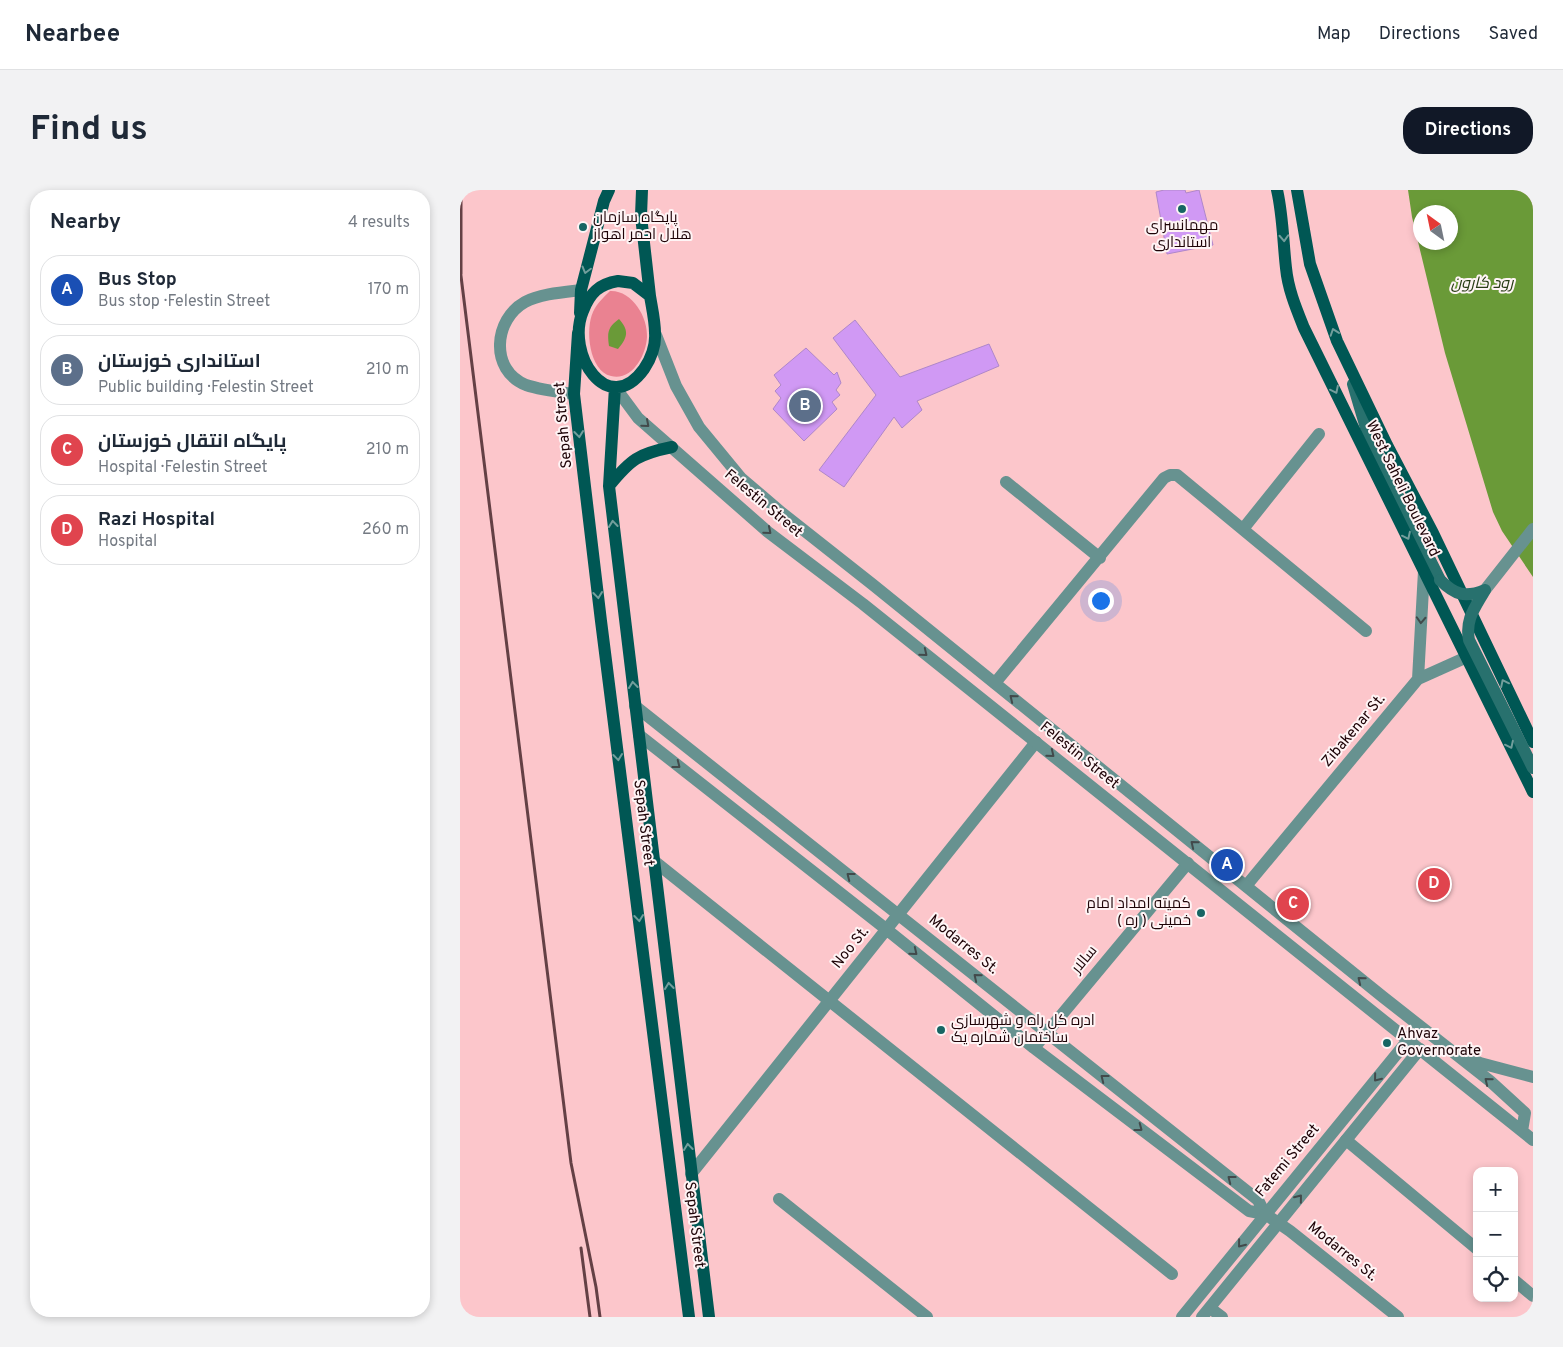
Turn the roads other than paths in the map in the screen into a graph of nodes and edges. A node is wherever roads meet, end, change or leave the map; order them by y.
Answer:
1 (609, 190) edge
2 (642, 190) edge
3 (1277, 190) edge
4 (1297, 190) edge
5 (581, 290) junction
6 (650, 296) junction
7 (578, 328) junction
8 (656, 335) junction
9 (1348, 364) junction
10 (615, 387) junction
11 (574, 394) junction
12 (1319, 434) dead end
13 (672, 447) junction
14 (1006, 482) dead end
15 (609, 486) junction
16 (1243, 529) junction
17 (1533, 529) edge
18 (1100, 558) junction
19 (1424, 571) junction
20 (1485, 590) junction
21 (923, 624) junction
22 (1366, 630) dead end
23 (909, 640) junction
24 (1467, 657) junction
25 (1418, 679) junction
26 (996, 683) junction
27 (635, 706) junction
28 (639, 735) junction
29 (1036, 742) junction
30 (1533, 742) edge
31 (1533, 768) edge
32 (1533, 792) edge
33 (654, 861) junction
34 (1188, 863) junction
35 (1246, 886) junction
36 (898, 914) junction
37 (886, 929) junction
38 (830, 1000) junction
39 (1419, 1026) junction
40 (1046, 1032) junction
41 (1408, 1040) junction
42 (1034, 1048) junction
43 (1446, 1048) junction
44 (1420, 1049) junction
45 (1533, 1077) edge
46 (1522, 1131) junction
47 (1346, 1140) junction
48 (1533, 1140) edge
49 (691, 1174) junction
50 (779, 1199) dead end
51 (1265, 1214) junction
52 (1278, 1223) junction
53 (1473, 1246) edge
54 (1172, 1274) dead end
55 (1518, 1283) edge
56 (1533, 1296) edge
57 (1206, 1312) edge
58 (689, 1317) edge
59 (709, 1317) edge
60 (927, 1317) edge
61 (1182, 1317) edge
62 (1222, 1317) edge
63 (1398, 1317) edge

1 -> 5 main road, Sepah Street
2 - 6 main road
3 -> 19 main road, West Saheli Boulevard
9 -> 4 main road, West Saheli Boulevard
5 - 7 main road, Sepah Street
5 - 11 street
6 - 7 main road
6 - 8 main road
7 - 10 main road
7 - 11 main road, Sepah Street
8 - 10 main road
8 - 21 street, Felestin Street
9 - 20 main road, bridge
30 -> 9 main road, West Saheli Boulevard
10 -> 13 street, Felestin Street
10 - 15 main road, Sepah Street
11 -> 58 main road, Sepah Street
12 - 16 street
13 - 15 main road
13 -> 23 street, Felestin Street
14 - 18 street
27 -> 15 main road, Sepah Street
16 - 18 street
16 - 22 street
17 - 20 street
18 - 26 street
19 - 24 main road, West Saheli Boulevard
19 -> 25 street
20 - 31 main road, bridge
21 - 23 street
21 - 26 street, Felestin Street
23 -> 29 street, Felestin Street
24 - 25 street
24 -> 32 main road, West Saheli Boulevard
25 - 35 street, Zibakenar St.
35 -> 26 street, Felestin Street
27 - 28 main road, Sepah Street
36 -> 27 street, Modarres St.
28 - 33 main road, Sepah Street
28 -> 37 street, Modarres St.
29 -> 34 street, Felestin Street
29 - 36 street, Noo St.
33 - 38 street
49 -> 33 main road, Sepah Street
34 - 40 street, سالار
34 - 41 street, Felestin Street
39 -> 35 street, Felestin Street
36 - 37 street, Noo St.
40 -> 36 street, Modarres St.
37 - 38 street, Noo St.
37 -> 42 street, Modarres St.
38 - 49 street, Noo St.
38 - 54 street
39 - 41 street, Fatemi Street
39 - 43 street, Felestin Street
40 - 42 street, سالار
51 -> 40 street, Modarres St.
41 - 44 street, Felestin Street
41 -> 51 street, Fatemi Street
42 -> 51 street, Modarres St.
43 - 45 street
46 -> 43 street, Felestin Street
44 - 46 street, Felestin Street
44 - 47 street, Fatemi Street
46 - 48 street, Felestin Street
52 -> 47 street, Fatemi Street
47 - 53 street
49 - 59 main road, Sepah Street
50 - 60 street
51 - 52 street, Modarres St.
51 -> 61 street, Fatemi Street
52 - 57 street, Fatemi Street
52 - 63 street, Modarres St.
55 - 56 street
57 - 62 street

